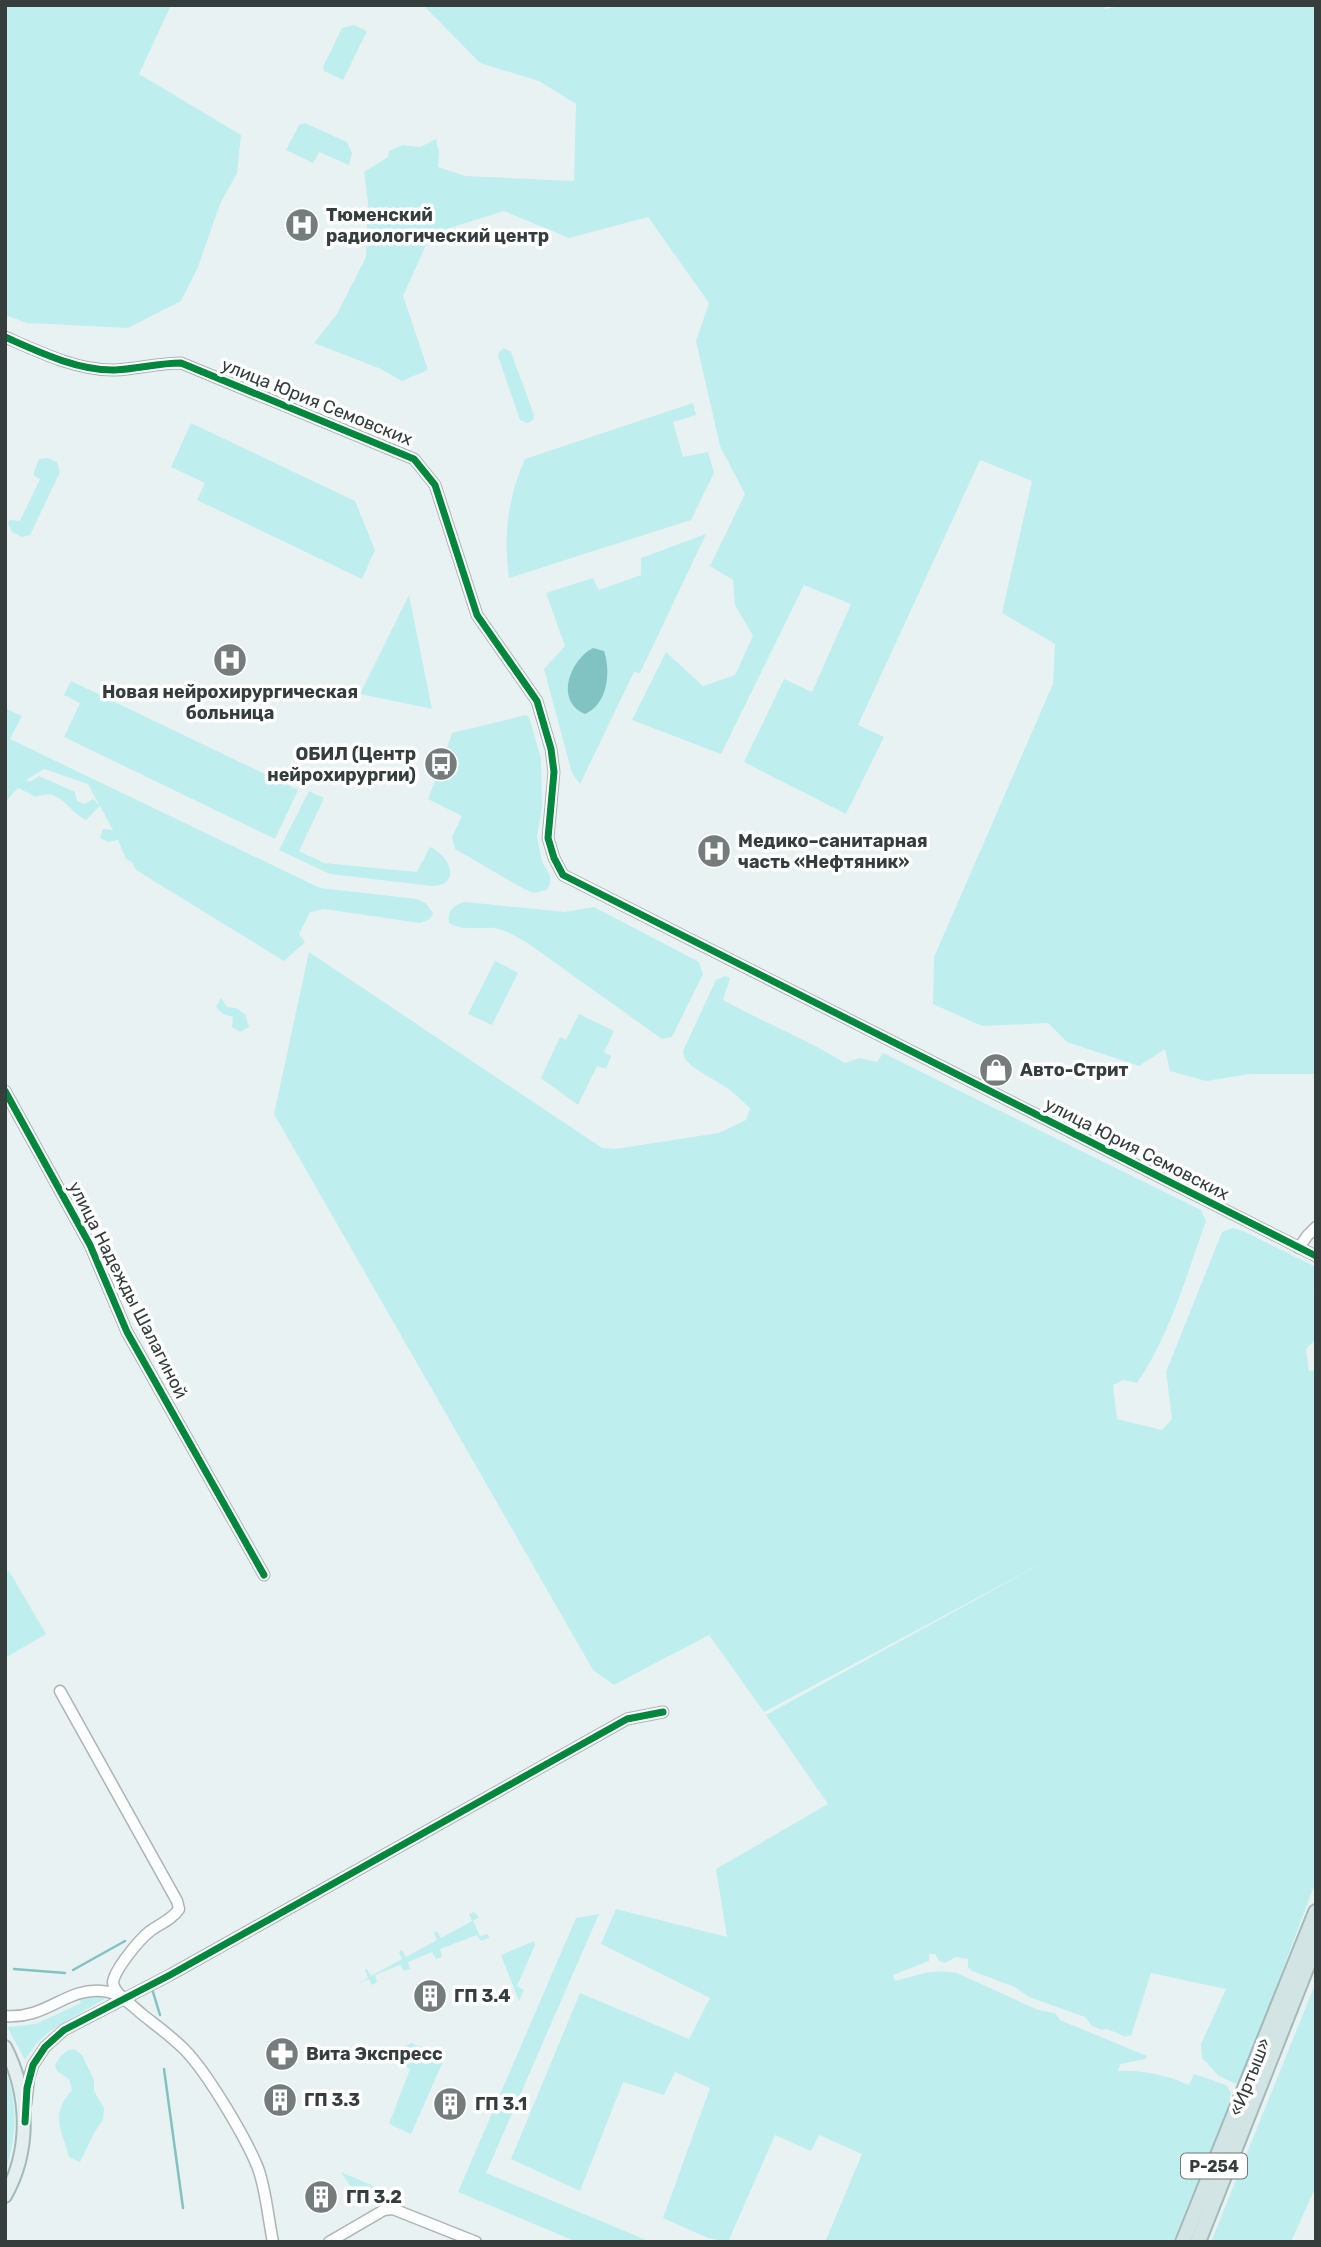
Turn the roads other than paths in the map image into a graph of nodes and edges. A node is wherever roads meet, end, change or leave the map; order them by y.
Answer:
1 (5, 337) edge
2 (5, 1090) edge
3 (1316, 1227) edge
4 (1300, 1248) junction
5 (1316, 1256) edge
6 (264, 1575) dead end
7 (60, 1691) dead end
8 (663, 1712) dead end
9 (1316, 1912) edge
10 (1316, 1943) edge
11 (124, 1999) junction
12 (5, 2016) edge
13 (5, 2047) edge
14 (25, 2122) junction
15 (6, 2195) edge
16 (273, 2242) edge
17 (329, 2242) edge
18 (477, 2242) edge
19 (1183, 2242) edge
20 (1198, 2242) edge

1 - 4 street, улица Юрия Семовских
2 - 6 street, улица Надежды Шалагиной
3 - 4 street
4 - 5 street, улица Юрия Семовских
7 - 11 street
8 - 11 street
9 - 19 highway, «Иртыш» / Р-254
10 - 20 highway, «Иртыш» / Р-254
11 - 12 street
11 - 14 street
11 - 16 street
13 - 14 main road
14 - 15 main road
17 - 18 street

